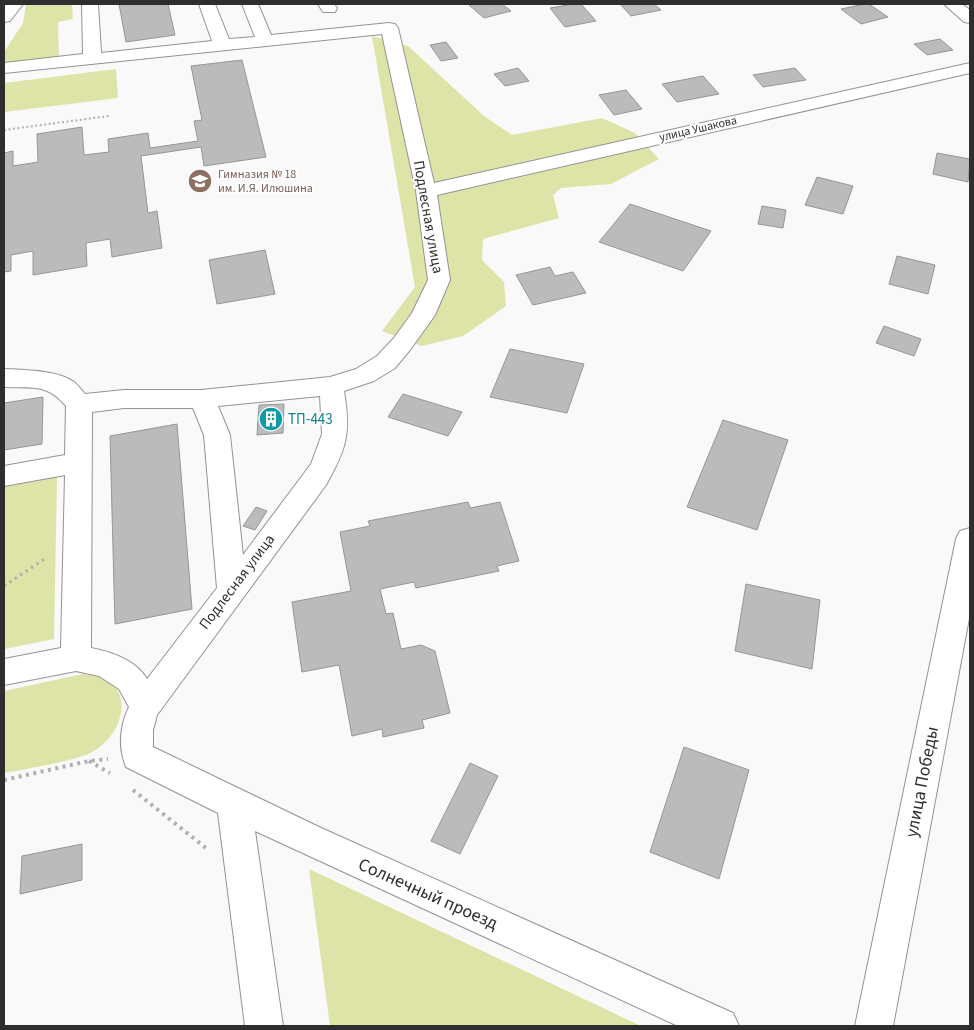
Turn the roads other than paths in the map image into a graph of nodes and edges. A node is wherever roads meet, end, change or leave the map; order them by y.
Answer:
1 (15, 4) edge
2 (90, 4) edge
3 (207, 4) edge
4 (250, 4) edge
5 (952, 4) edge
6 (4, 17) edge
7 (970, 18) edge
8 (265, 40) junction
9 (222, 45) junction
10 (92, 59) junction
11 (4, 68) edge
12 (970, 68) edge
13 (426, 191) junction
14 (4, 378) edge
15 (331, 386) junction
16 (202, 399) junction
17 (78, 404) junction
18 (78, 463) junction
19 (4, 476) edge
20 (970, 538) edge
21 (232, 588) junction
22 (76, 658) junction
23 (4, 672) edge
24 (145, 706) junction
25 (128, 774) joint
26 (234, 804) junction
27 (264, 1026) edge
28 (720, 1026) edge
29 (874, 1026) edge

1 - 6 street
2 - 10 street
3 - 9 street
4 - 8 street
5 - 7 street
8 - 9 street, Подлесная улица
8 - 13 street, Подлесная улица
9 - 10 street, Подлесная улица
10 - 11 street, Подлесная улица
12 - 13 street, улица Ушакова
13 - 15 street, Подлесная улица
14 - 17 street
15 - 16 street
15 - 21 street, Подлесная улица
16 - 17 street
16 - 21 street
17 - 18 street
18 - 19 street
18 - 22 street
20 - 29 street, улица Победы
21 - 24 street, Подлесная улица
22 - 23 street
22 - 24 street
24 - 25 street, Подлесная улица
25 - 26 street, Солнечный проезд
26 - 27 street
26 - 28 street, Солнечный проезд

